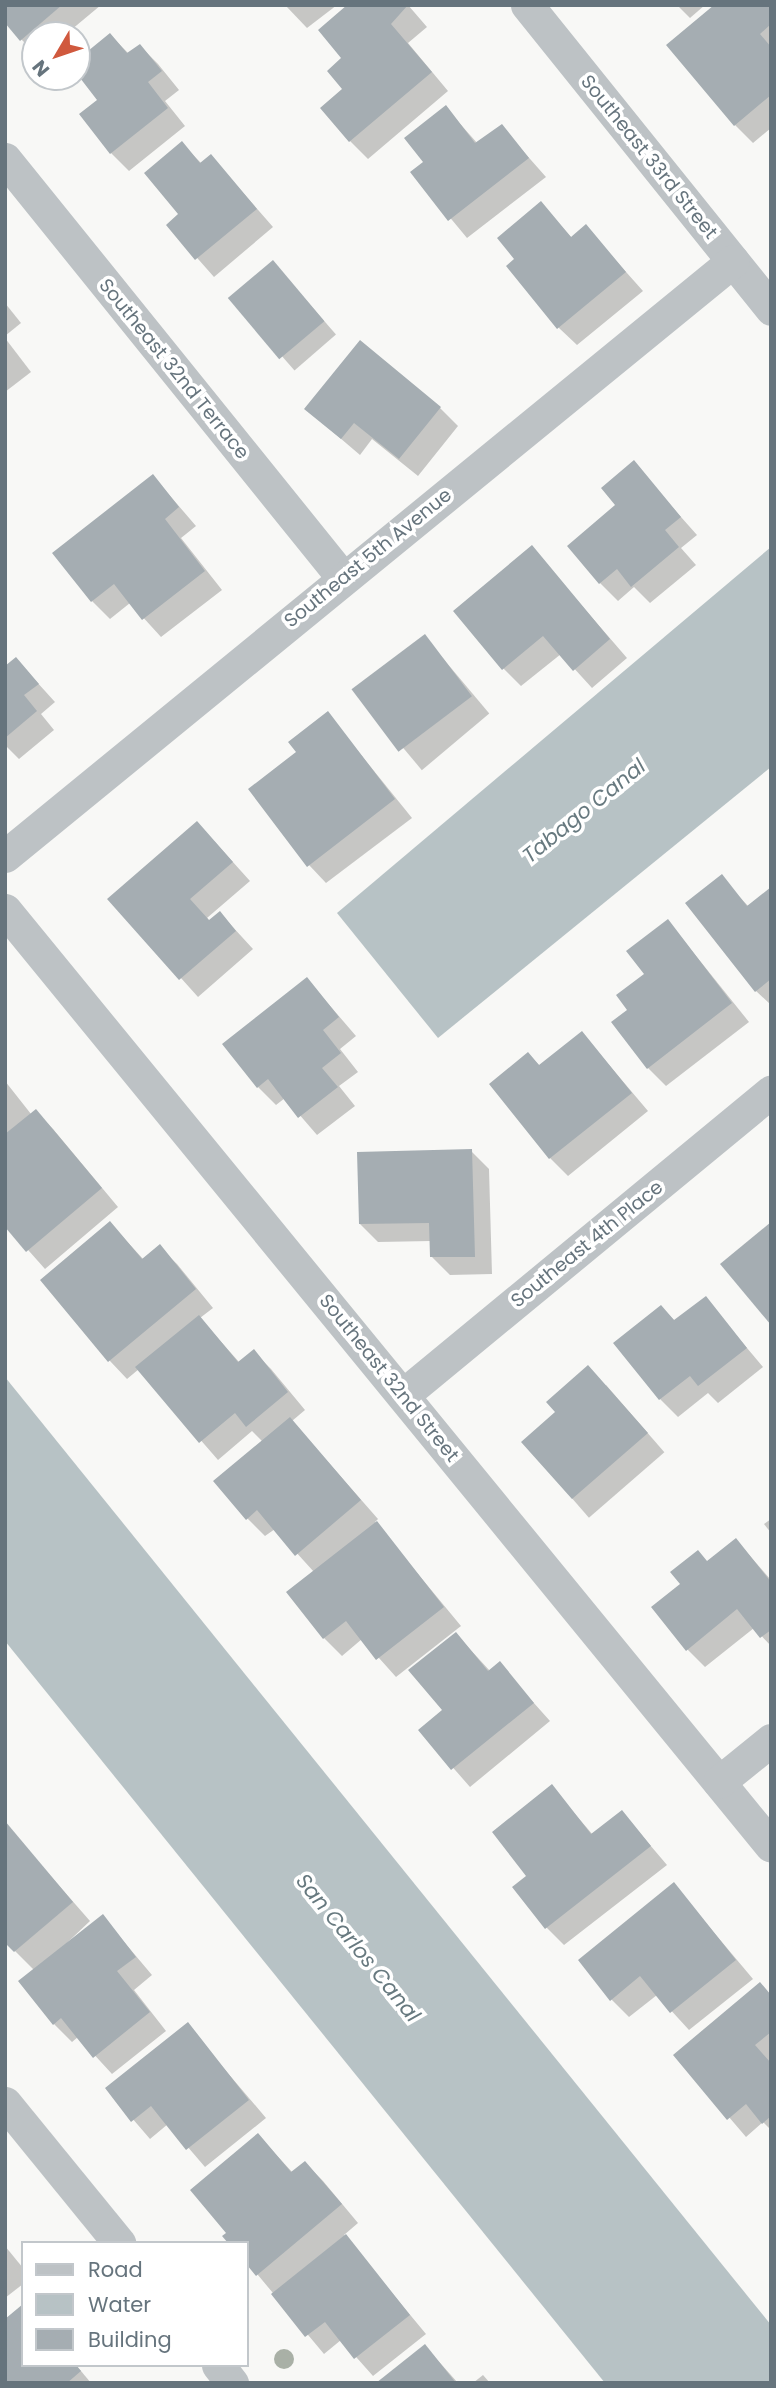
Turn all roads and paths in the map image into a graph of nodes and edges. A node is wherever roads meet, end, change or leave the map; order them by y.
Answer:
1 (527, 5) edge
2 (5, 159) edge
3 (733, 261) junction
4 (771, 309) edge
5 (343, 578) junction
6 (5, 856) edge
7 (5, 910) edge
8 (771, 1093) edge
9 (402, 1395) junction
10 (771, 1741) edge
11 (719, 1782) junction
12 (771, 1846) edge
13 (5, 2103) edge
14 (116, 2241) edge
15 (220, 2367) edge
16 (232, 2383) edge

1 - 3 street, Southeast 33rd Street
2 - 5 street, Southeast 32nd Terrace
3 - 4 street, Southeast 33rd Street
3 - 5 street, Southeast 5th Avenue
5 - 6 street, Southeast 5th Avenue
7 - 9 street, Southeast 32nd Street
8 - 9 street, Southeast 4th Place
9 - 11 street, Southeast 32nd Street
10 - 11 street
11 - 12 street, Southeast 32nd Street
13 - 14 street
15 - 16 street

